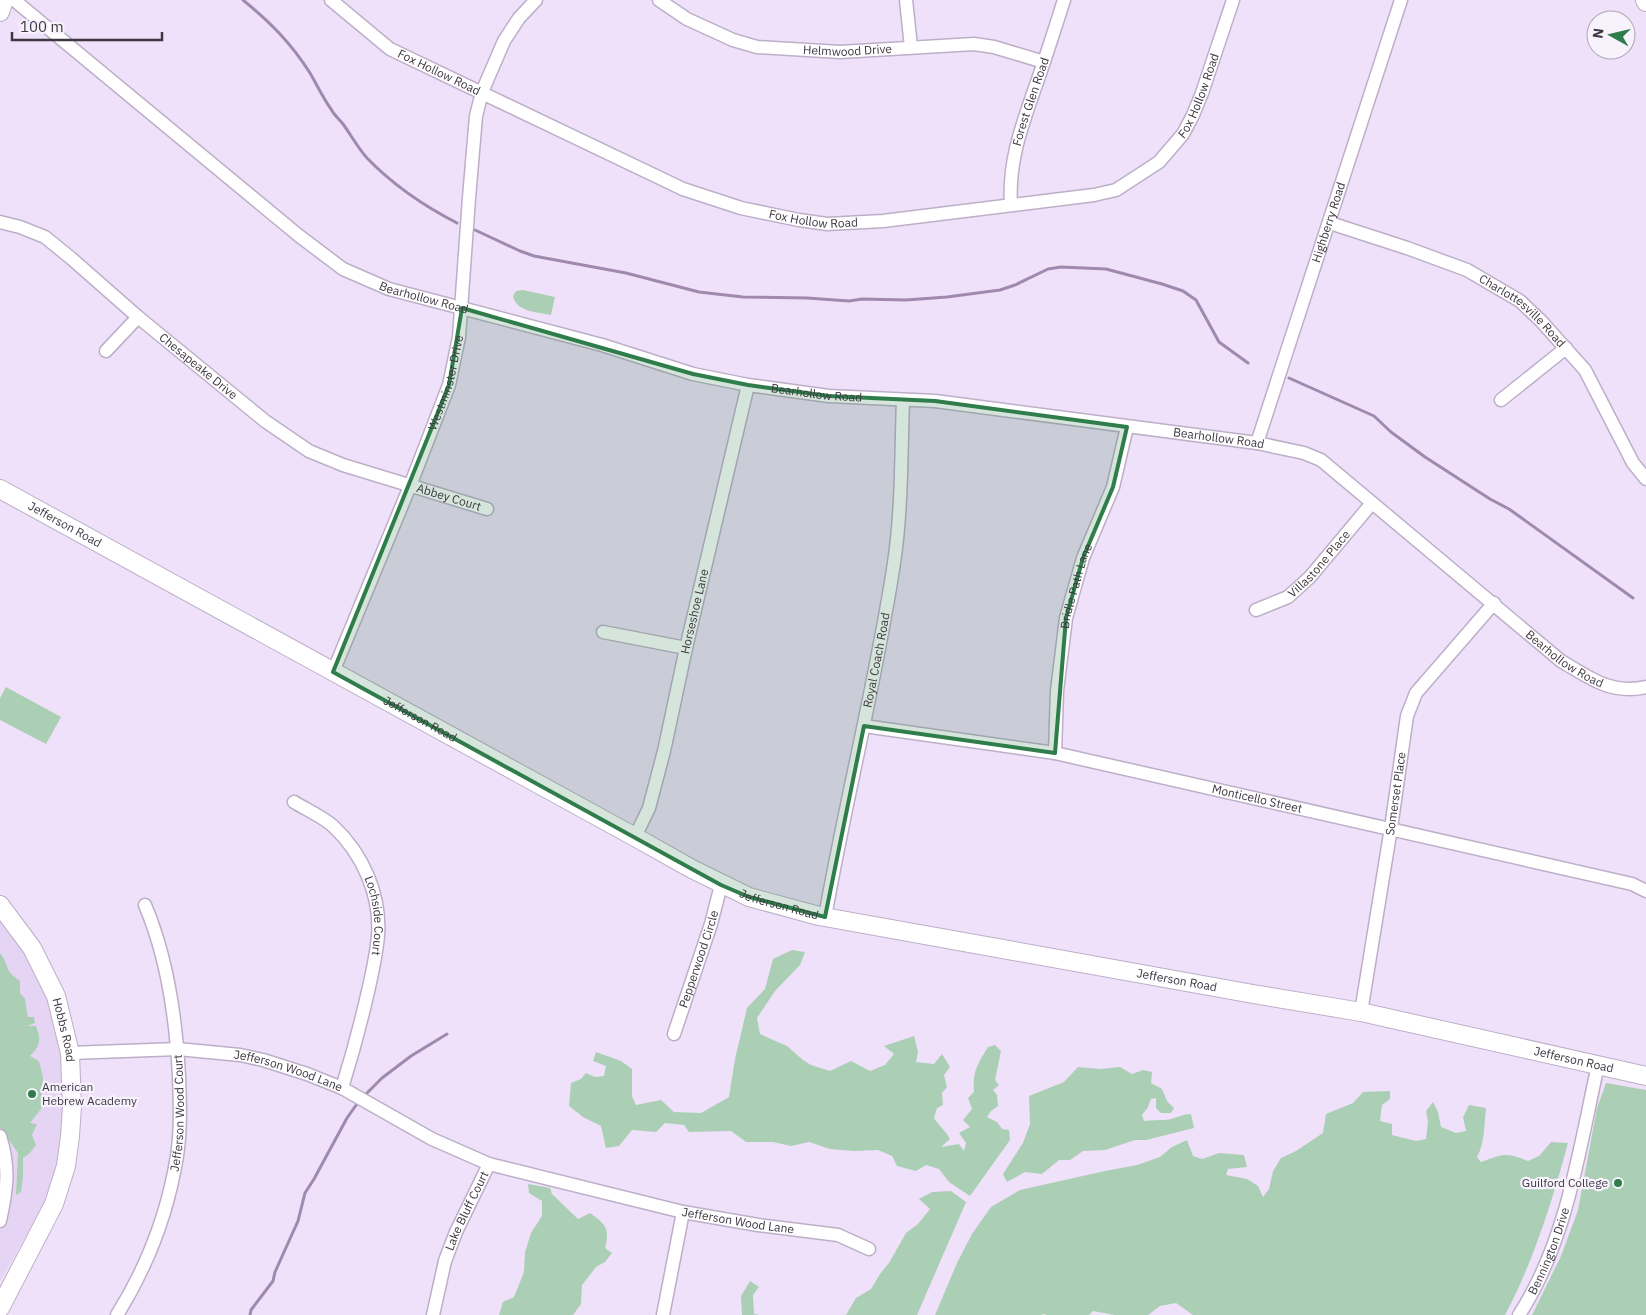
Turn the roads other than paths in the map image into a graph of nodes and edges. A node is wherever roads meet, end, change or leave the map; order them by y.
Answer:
1 (4, 0) edge
2 (14, 0) edge
3 (331, 0) edge
4 (536, 0) edge
5 (659, 0) edge
6 (906, 0) edge
7 (1064, 0) edge
8 (1232, 0) edge
9 (1401, 0) edge
10 (0, 12) edge
11 (911, 47) junction
12 (1044, 62) junction
13 (482, 92) junction
14 (1011, 205) junction
15 (0, 222) edge
16 (1330, 224) junction
17 (462, 308) junction
18 (138, 317) junction
19 (1566, 348) junction
20 (106, 351) dead end
21 (748, 385) junction
22 (903, 400) junction
23 (1501, 400) dead end
24 (1126, 427) junction
25 (1257, 443) junction
26 (1646, 479) edge
27 (410, 486) junction
28 (0, 489) edge
29 (1372, 504) junction
30 (487, 509) dead end
31 (1494, 604) junction
32 (1256, 610) dead end
33 (603, 632) dead end
34 (686, 648) junction
35 (333, 672) junction
36 (1646, 687) edge
37 (864, 726) junction
38 (1055, 753) junction
39 (294, 802) dead end
40 (1391, 828) junction
41 (635, 836) junction
42 (721, 885) junction
43 (1646, 891) edge
44 (0, 905) edge
45 (145, 905) dead end
46 (825, 917) junction
47 (1361, 1012) junction
48 (674, 1034) dead end
49 (178, 1049) junction
50 (70, 1054) junction
51 (1598, 1065) junction
52 (1646, 1076) edge
53 (342, 1088) junction
54 (0, 1136) edge
55 (489, 1164) junction
56 (604, 1193) joint
57 (683, 1212) junction
58 (0, 1222) edge
59 (869, 1249) dead end
60 (0, 1308) edge
61 (117, 1315) edge
62 (433, 1315) edge
63 (662, 1315) edge
64 (1519, 1315) edge

1 - 10 street
2 - 17 street, Bearhollow Road
3 - 13 street, Fox Hollow Road
4 - 13 street, Westminster Drive
5 - 11 street, Helmwood Drive
6 - 11 street
7 - 12 street, Forest Glen Road
8 - 14 street, Fox Hollow Road
9 - 16 street, Highberry Road
11 - 12 street, Helmwood Drive
12 - 14 street, Forest Glen Road
13 - 14 street, Fox Hollow Road
13 - 17 street, Westminster Drive
15 - 18 street, Chesapeake Drive
16 - 19 street, Charlottesville Road
16 - 25 street, Highberry Road
17 - 21 street, Bearhollow Road
17 - 27 street, Westminster Drive
18 - 20 street
18 - 27 street, Chesapeake Drive
19 - 23 street
19 - 26 street, Charlottesville Road
21 - 22 street, Bearhollow Road
21 - 34 street, Horseshoe Lane
22 - 24 street, Bearhollow Road
22 - 37 street, Royal Coach Road
24 - 25 street, Bearhollow Road
24 - 38 street, Bridle Path Lane
25 - 29 street, Bearhollow Road
27 - 30 street, Abbey Court
27 - 35 street, Westminster Drive
28 - 35 street, Jefferson Road
29 - 31 street, Bearhollow Road
29 - 32 street, Villastone Place
31 - 36 street, Bearhollow Road
31 - 40 street, Somerset Place
33 - 34 street
34 - 41 street, Horseshoe Lane
35 - 41 street, Jefferson Road
37 - 38 street, Monticello Street
37 - 46 street, Royal Coach Road
38 - 40 street, Monticello Street
39 - 53 street, Lochside Court
40 - 43 street, Monticello Street
40 - 47 street, Somerset Place
41 - 42 street, Jefferson Road
42 - 46 street, Jefferson Road
42 - 48 street, Pepperwood Circle
44 - 50 street, Hobbs Road
45 - 49 street, Jefferson Wood Court
46 - 47 street, Jefferson Road
47 - 51 street, Jefferson Road
49 - 50 street, Jefferson Wood Lane
49 - 53 street, Jefferson Wood Lane
49 - 61 street, Jefferson Wood Court
50 - 60 street, Hobbs Road
51 - 52 street, Jefferson Road
51 - 64 street, Bennington Drive
53 - 55 street, Jefferson Wood Lane
54 - 58 street
55 - 56 street, Lake Bluff Court
55 - 62 street, Lake Bluff Court
56 - 57 street, Jefferson Wood Lane
57 - 59 street, Jefferson Wood Lane
57 - 63 street

